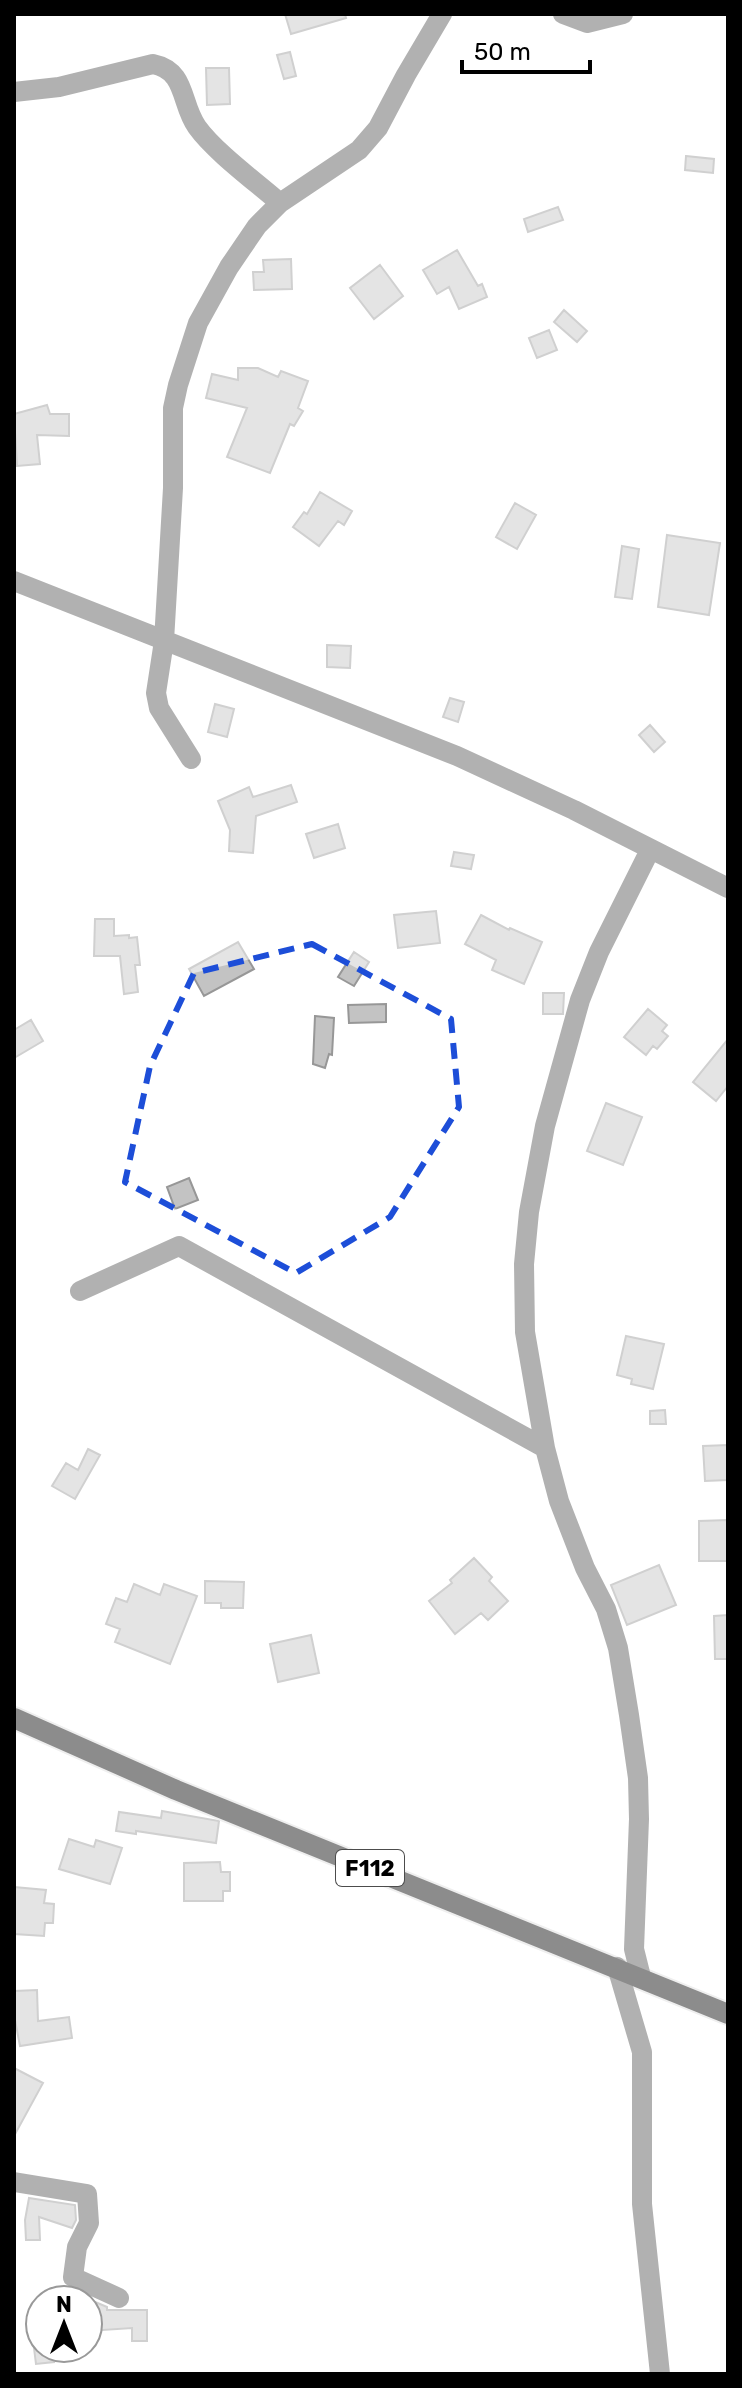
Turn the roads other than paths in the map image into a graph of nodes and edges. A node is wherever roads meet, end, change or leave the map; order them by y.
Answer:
1 (442, 14) edge
2 (563, 14) edge
3 (623, 14) edge
4 (14, 92) edge
5 (280, 203) junction
6 (14, 581) edge
7 (164, 641) junction
8 (191, 759) dead end
9 (650, 850) junction
10 (728, 888) edge
11 (80, 1291) dead end
12 (545, 1448) junction
13 (14, 1718) edge
14 (617, 1967) junction
15 (641, 1977) junction
16 (728, 2014) edge
17 (14, 2182) edge
18 (119, 2298) dead end
19 (660, 2374) edge

1 - 5 street
2 - 3 street
4 - 5 street
5 - 7 street
6 - 7 street
7 - 8 street
7 - 9 street
9 - 10 street
9 - 12 street
11 - 12 street
12 - 15 street
13 - 14 main road, F112
14 - 15 main road, F112
14 - 19 street
15 - 16 main road, F112
17 - 18 street

